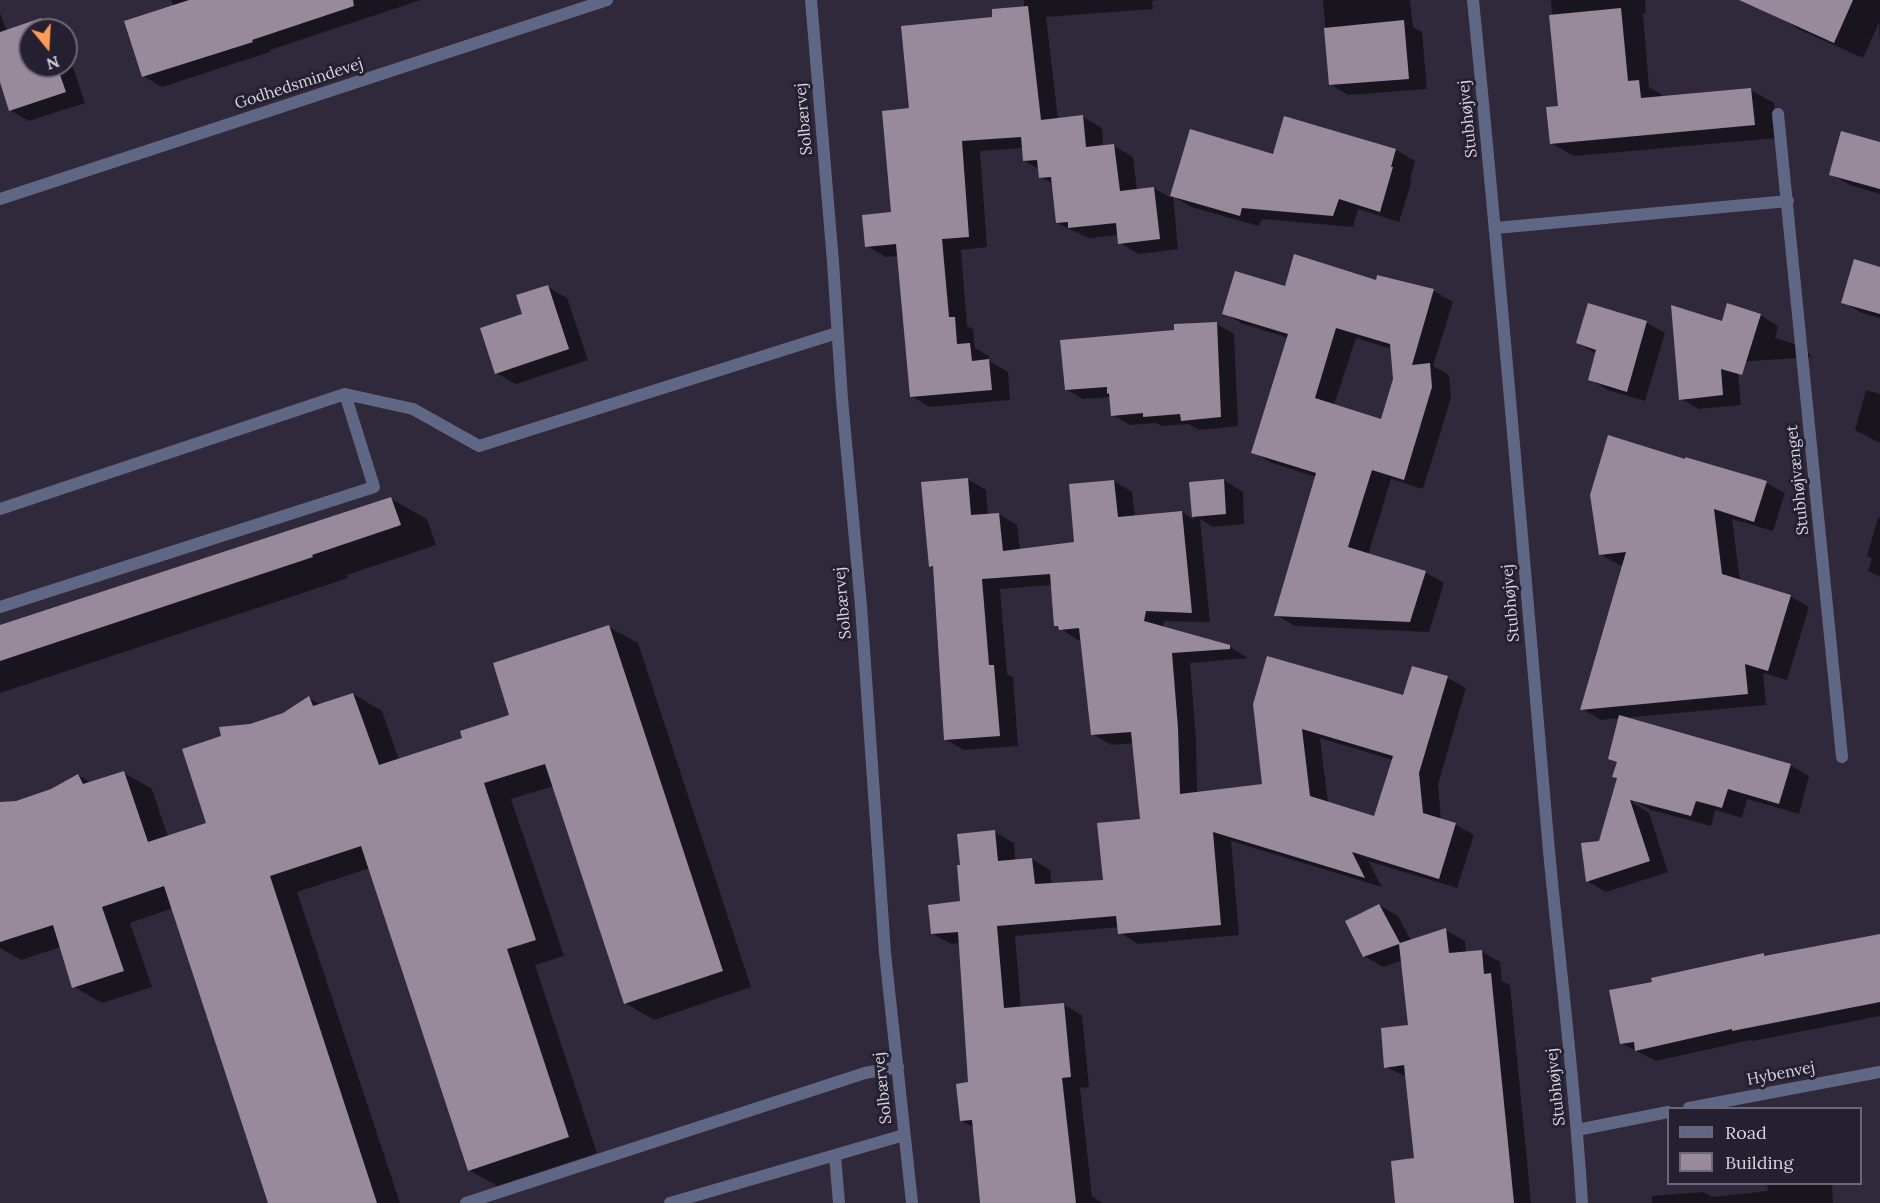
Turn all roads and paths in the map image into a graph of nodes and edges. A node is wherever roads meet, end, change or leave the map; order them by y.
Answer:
1 (608, 0) edge
2 (811, 0) edge
3 (1473, 0) edge
4 (1778, 114) dead end
5 (0, 199) edge
6 (1788, 201) junction
7 (1496, 228) junction
8 (837, 333) junction
9 (345, 394) junction
10 (0, 510) edge
11 (0, 607) edge
12 (1842, 757) dead end
13 (898, 1067) junction
14 (1880, 1072) edge
15 (1694, 1107) edge
16 (1667, 1112) edge
17 (1577, 1130) junction
18 (904, 1135) junction
19 (835, 1156) junction
20 (466, 1203) edge
21 (669, 1203) edge
22 (839, 1203) edge
23 (912, 1203) edge
24 (1582, 1203) edge

1 - 5 street, Godhedsmindevej
2 - 8 street, Solbærvej
3 - 7 street, Stubhøjvej
4 - 6 street, Stubhøjvænget
6 - 7 street
6 - 12 street, Stubhøjvænget
7 - 17 street, Stubhøjvej
8 - 9 street
8 - 13 street, Solbærvej
9 - 10 street
9 - 11 street
13 - 18 street, Solbærvej
13 - 20 street
14 - 15 street, Hybenvej
16 - 17 street
17 - 24 street, Stubhøjvej
18 - 19 street
18 - 23 street, Solbærvej
19 - 21 street
19 - 22 street

